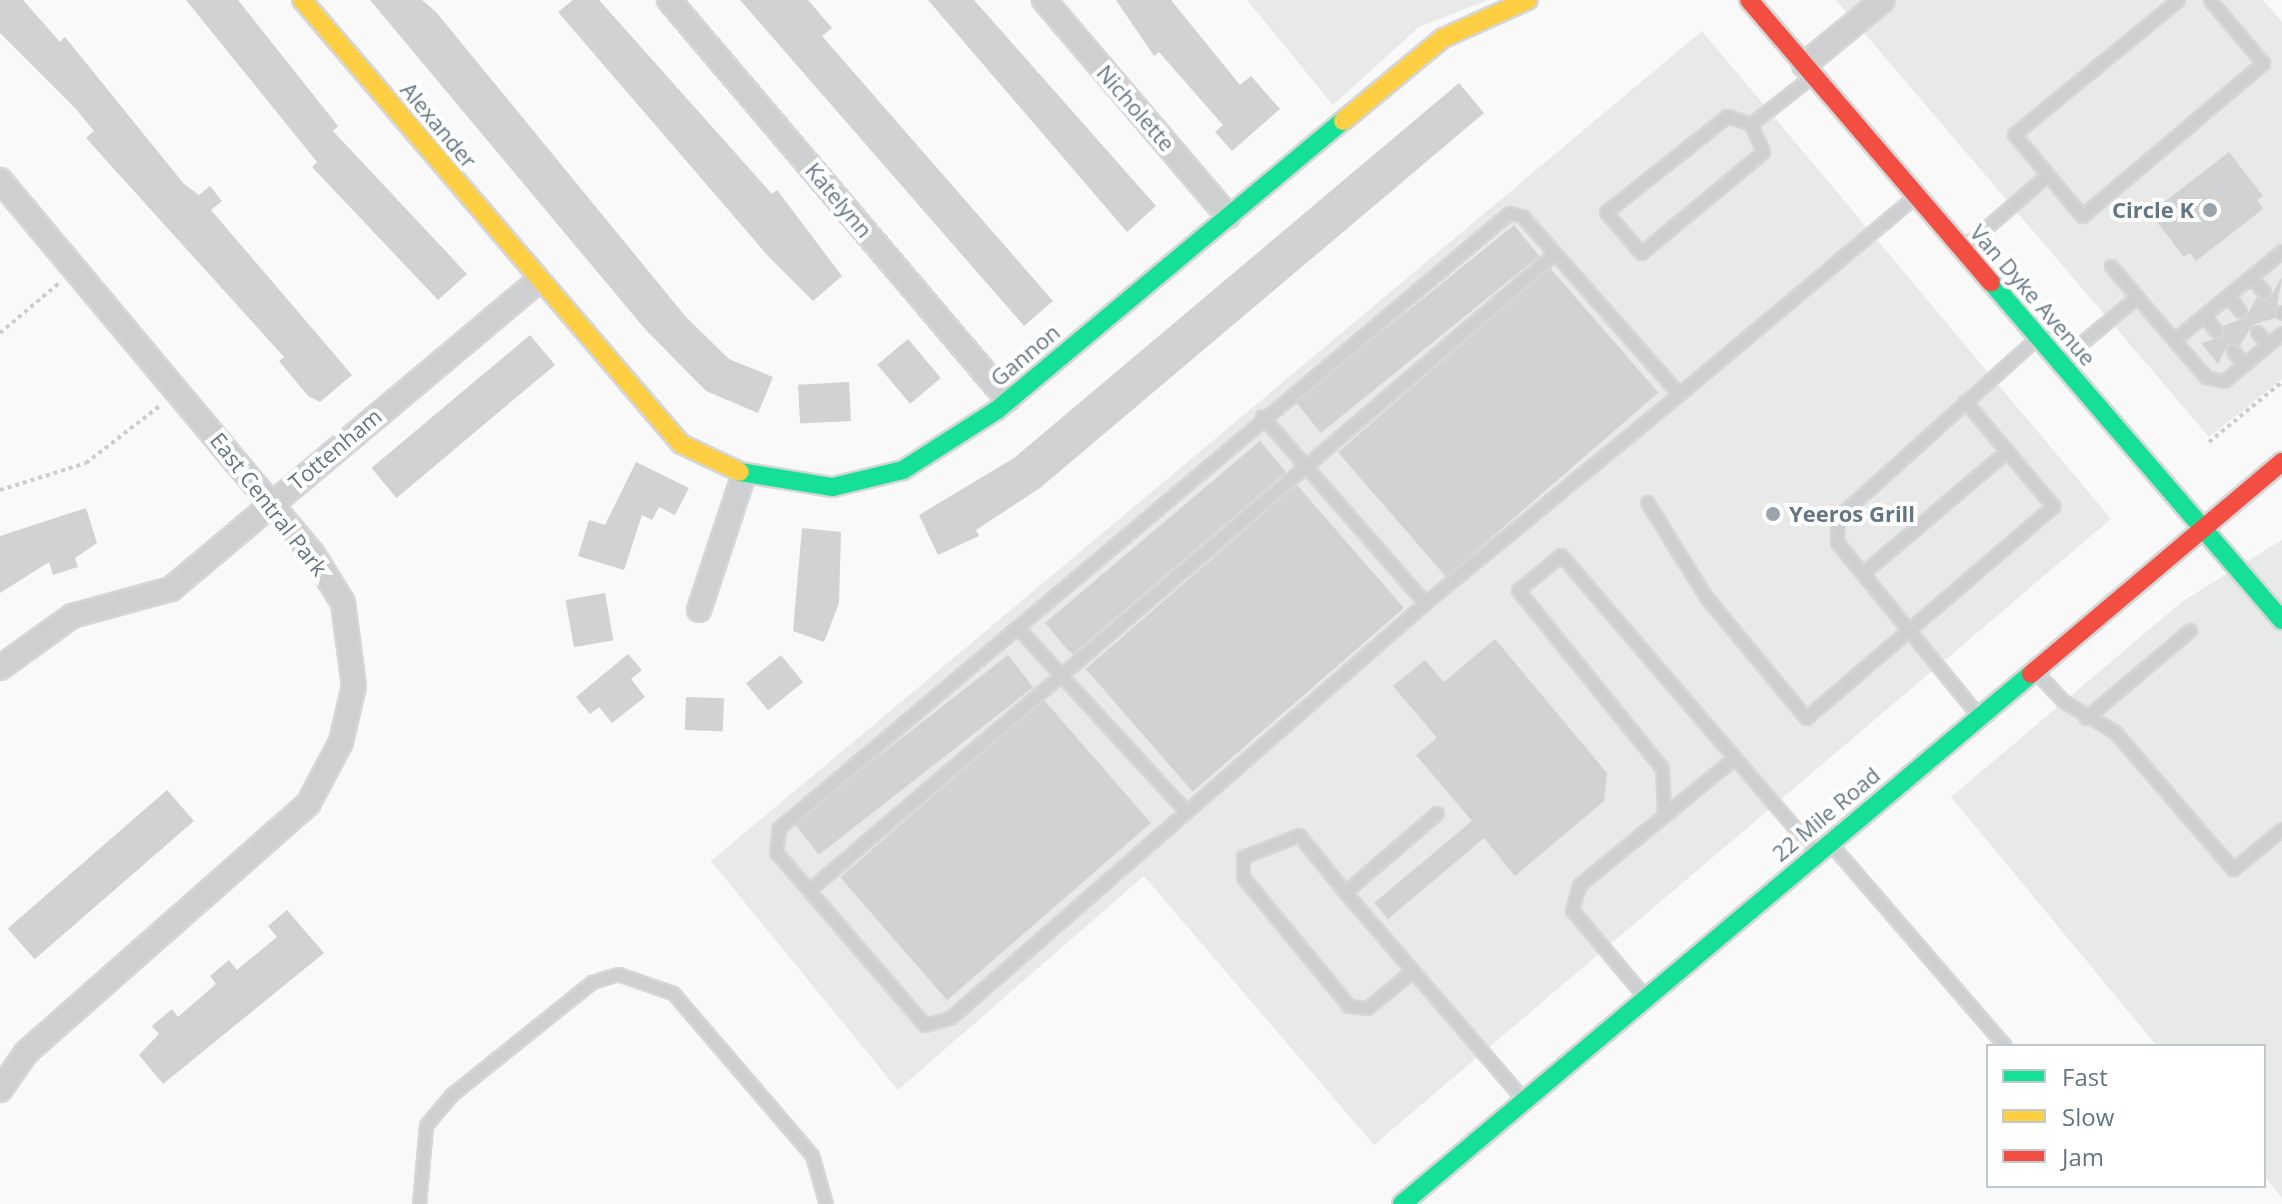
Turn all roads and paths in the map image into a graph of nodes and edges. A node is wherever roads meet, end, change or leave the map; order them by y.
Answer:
1 (302, 0) edge
2 (669, 0) edge
3 (1044, 0) edge
4 (1528, 0) edge
5 (1749, 0) edge
6 (1883, 0) edge
7 (2178, 0) edge
8 (2210, 0) edge
9 (1808, 70) junction
10 (1751, 124) junction
11 (2047, 175) junction
12 (0, 180) edge
13 (1915, 196) junction
14 (1228, 216) junction
15 (1961, 250) junction
16 (1555, 253) junction
17 (2280, 258) edge
18 (2111, 266) dead end
19 (76, 268) junction
20 (2251, 277) junction
21 (538, 281) junction
22 (2264, 292) dead end
23 (2228, 296) junction
24 (2137, 297) junction
25 (2240, 311) dead end
26 (2204, 316) junction
27 (2216, 331) dead end
28 (2257, 332) dead end
29 (0, 333) edge
30 (2282, 333) edge
31 (2037, 339) junction
32 (2174, 340) junction
33 (2268, 345) junction
34 (2233, 351) dead end
35 (2060, 361) junction
36 (2244, 364) junction
37 (2282, 382) edge
38 (178, 390) junction
39 (1679, 394) junction
40 (1008, 400) junction
41 (1965, 401) junction
42 (1262, 416) junction
43 (2209, 442) dead end
44 (2007, 451) junction
45 (2282, 462) edge
46 (1305, 466) junction
47 (744, 474) junction
48 (0, 490) edge
49 (1647, 502) dead end
50 (272, 503) junction
51 (2202, 528) junction
52 (1863, 573) junction
53 (1425, 603) junction
54 (699, 610) dead end
55 (2282, 620) edge
56 (1018, 628) junction
57 (2190, 630) dead end
58 (1910, 634) junction
59 (0, 668) edge
60 (2034, 670) junction
61 (1061, 675) junction
62 (1980, 716) junction
63 (2086, 718) junction
64 (1733, 759) junction
65 (1184, 809) junction
66 (1437, 813) dead end
67 (1664, 815) junction
68 (2282, 829) edge
69 (1823, 848) junction
70 (809, 890) junction
71 (1345, 892) junction
72 (1411, 972) junction
73 (1646, 997) junction
74 (2003, 1044) edge
75 (0, 1090) edge
76 (1525, 1100) junction
77 (419, 1204) edge
78 (826, 1204) edge
79 (1402, 1204) edge

1 - 21 street, Alexander
2 - 40 street, Katelynn
3 - 14 street, Nicholette
4 - 14 street, Gannon
5 - 9 street, Van Dyke Avenue
6 - 9 street
7 - 11 lane
8 - 11 lane
9 - 10 lane
9 - 13 street, Van Dyke Avenue
10 - 10 lane
11 - 15 lane
12 - 19 street, East Central Park
13 - 15 street, Van Dyke Avenue
13 - 39 lane
14 - 40 street, Gannon
15 - 31 street, Van Dyke Avenue
16 - 39 lane
16 - 42 lane
16 - 46 lane
17 - 20 lane
18 - 24 lane
19 - 29 path
19 - 38 street, East Central Park
20 - 22 lane
20 - 23 lane
21 - 47 street, Gannon
21 - 50 street, Tottenham
23 - 25 lane
23 - 26 lane
24 - 32 lane
24 - 35 lane
26 - 27 lane
26 - 32 lane
28 - 33 lane
30 - 33 lane
31 - 35 street, Van Dyke Avenue
31 - 41 lane
32 - 36 lane
33 - 36 lane
34 - 36 lane
35 - 51 street, Van Dyke Avenue
37 - 43 path
38 - 48 path
38 - 50 street, East Central Park
39 - 53 lane
40 - 47 street, Gannon
41 - 44 lane
41 - 52 lane
42 - 46 lane
42 - 56 lane
44 - 52 lane
44 - 58 lane
45 - 51 street, 22 Mile Road
46 - 53 lane
46 - 61 lane
47 - 54 street
49 - 58 lane
50 - 59 street, Tottenham
50 - 75 street, East Central Park
51 - 55 street, Van Dyke Avenue
51 - 60 street, 22 Mile Road
52 - 58 lane
53 - 65 lane
56 - 61 lane
56 - 70 lane
57 - 63 lane
58 - 62 lane
60 - 62 street, 22 Mile Road
60 - 63 lane
61 - 65 lane
61 - 70 lane
62 - 69 street, 22 Mile Road
63 - 68 lane
64 - 67 lane
64 - 67 lane
64 - 69 lane
65 - 70 lane
66 - 71 lane
67 - 73 lane
69 - 73 street, 22 Mile Road
69 - 74 lane
71 - 72 lane
71 - 72 lane
72 - 76 lane
73 - 76 street, 22 Mile Road
76 - 79 street, 22 Mile Road
77 - 78 lane

